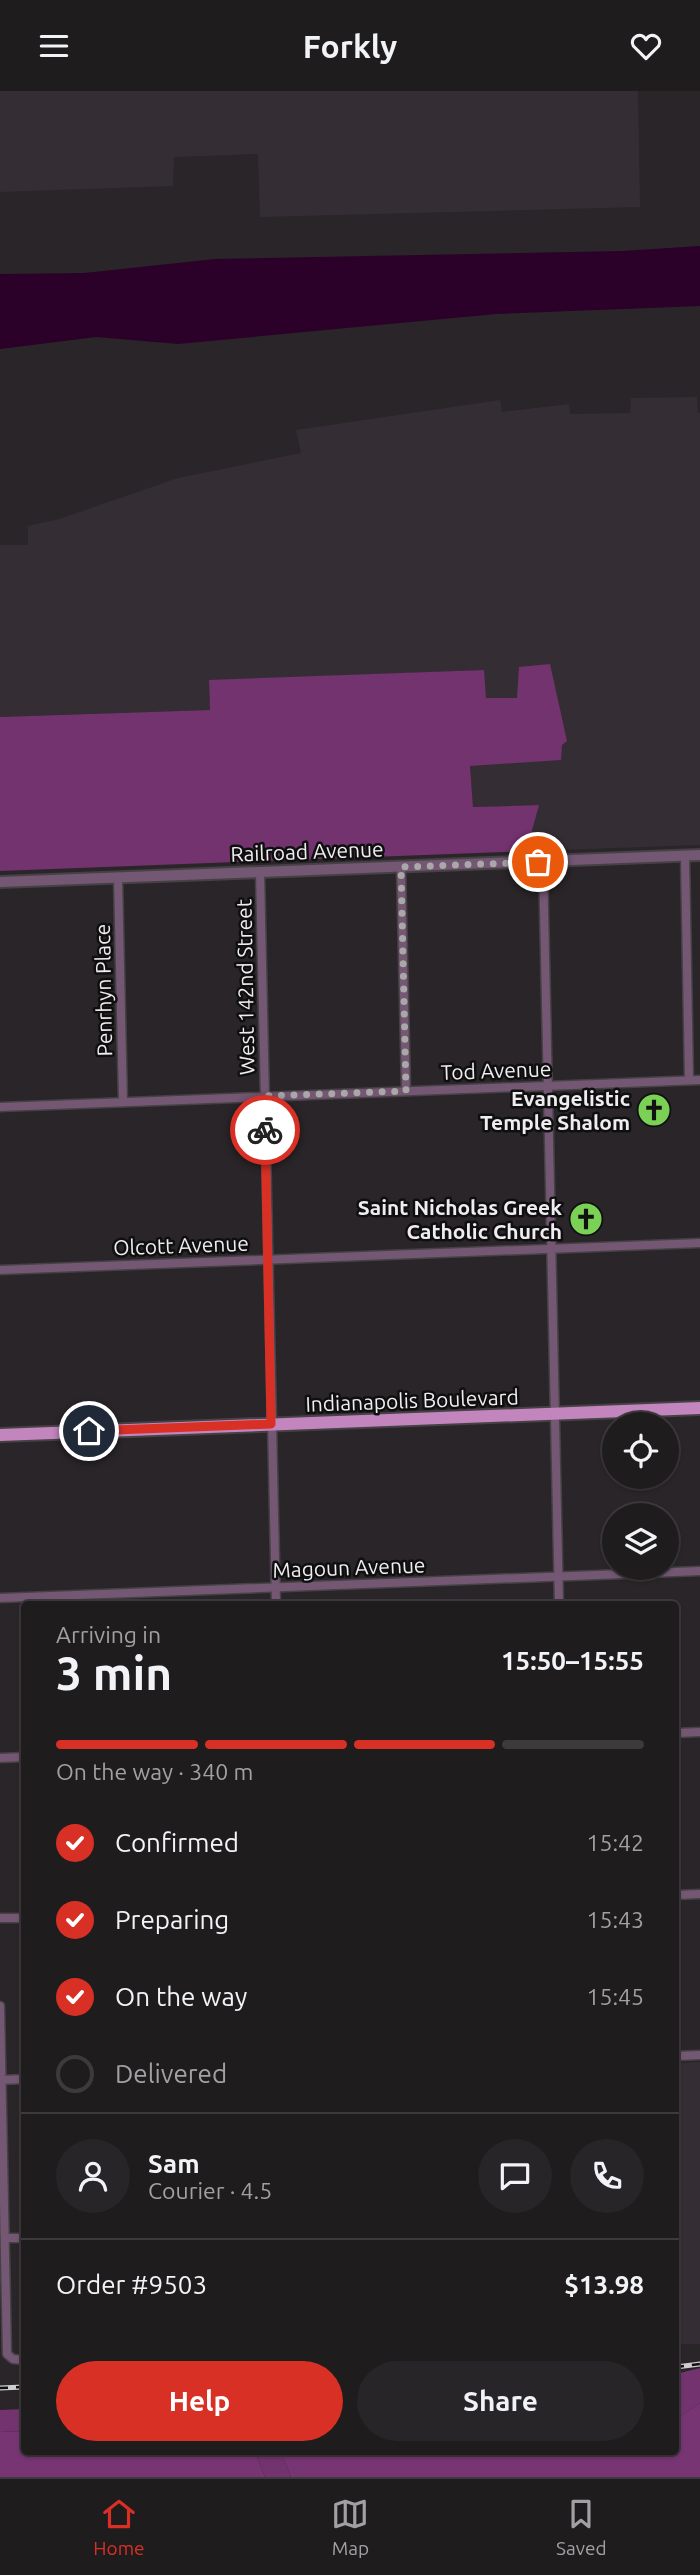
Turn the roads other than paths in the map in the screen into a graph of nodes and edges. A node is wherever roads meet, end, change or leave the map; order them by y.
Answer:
1 (700, 855) edge
2 (685, 856) junction
3 (543, 862) junction
4 (401, 867) junction
5 (260, 872) junction
6 (118, 878) junction
7 (0, 882) edge
8 (689, 1080) junction
9 (700, 1080) edge
10 (548, 1086) junction
11 (406, 1091) junction
12 (265, 1096) junction
13 (123, 1102) junction
14 (0, 1107) edge
15 (700, 1243) edge
16 (551, 1248) junction
17 (268, 1259) junction
18 (0, 1270) edge
19 (700, 1408) edge
20 (555, 1413) junction
21 (271, 1424) junction
22 (0, 1435) edge
23 (700, 1571) edge
24 (558, 1577) junction
25 (275, 1587) junction
26 (0, 1598) edge
27 (276, 1601) edge
28 (559, 1601) edge
29 (700, 1732) edge
30 (679, 1733) edge
31 (21, 1757) edge
32 (0, 1758) edge
33 (700, 1894) edge
34 (679, 1895) edge
35 (21, 1918) edge
36 (0, 1919) edge
37 (0, 2007) edge
38 (700, 2055) edge
39 (679, 2056) edge
40 (21, 2079) edge
41 (2, 2080) edge
42 (5, 2238) junction
43 (21, 2238) edge
44 (21, 2360) edge

1 - 2 street, Railroad Avenue
2 - 3 street, Railroad Avenue
2 - 8 street
3 - 4 street, Railroad Avenue
3 - 10 street
4 - 5 street, Railroad Avenue
4 - 11 street
5 - 6 street, Railroad Avenue
5 - 12 street, West 142nd Street
6 - 7 street, Railroad Avenue
6 - 13 street, Penrhyn Place
8 - 9 street, Tod Avenue
8 - 10 street, Tod Avenue
10 - 11 street, Tod Avenue
10 - 16 street
11 - 12 street, Tod Avenue
12 - 13 street, Tod Avenue
12 - 17 street, West 142nd Street
13 - 14 street, Tod Avenue
15 - 16 street, Olcott Avenue
16 - 17 street, Olcott Avenue
16 - 20 street
17 - 18 street, Olcott Avenue
17 - 21 street, West 142nd Street
19 - 20 main road, Indianapolis Boulevard
20 - 21 main road, Indianapolis Boulevard
20 - 24 street
21 - 22 main road, Indianapolis Boulevard
21 - 25 street, West 142nd Street
23 - 24 street, Magoun Avenue
24 - 25 street, Magoun Avenue
24 - 28 street
25 - 26 street, Magoun Avenue
25 - 27 street, West 142nd Street
29 - 30 street
31 - 32 street
33 - 34 street
35 - 36 street
37 - 41 street
38 - 39 street
40 - 41 street
41 - 42 street
42 - 43 street
42 - 44 street

